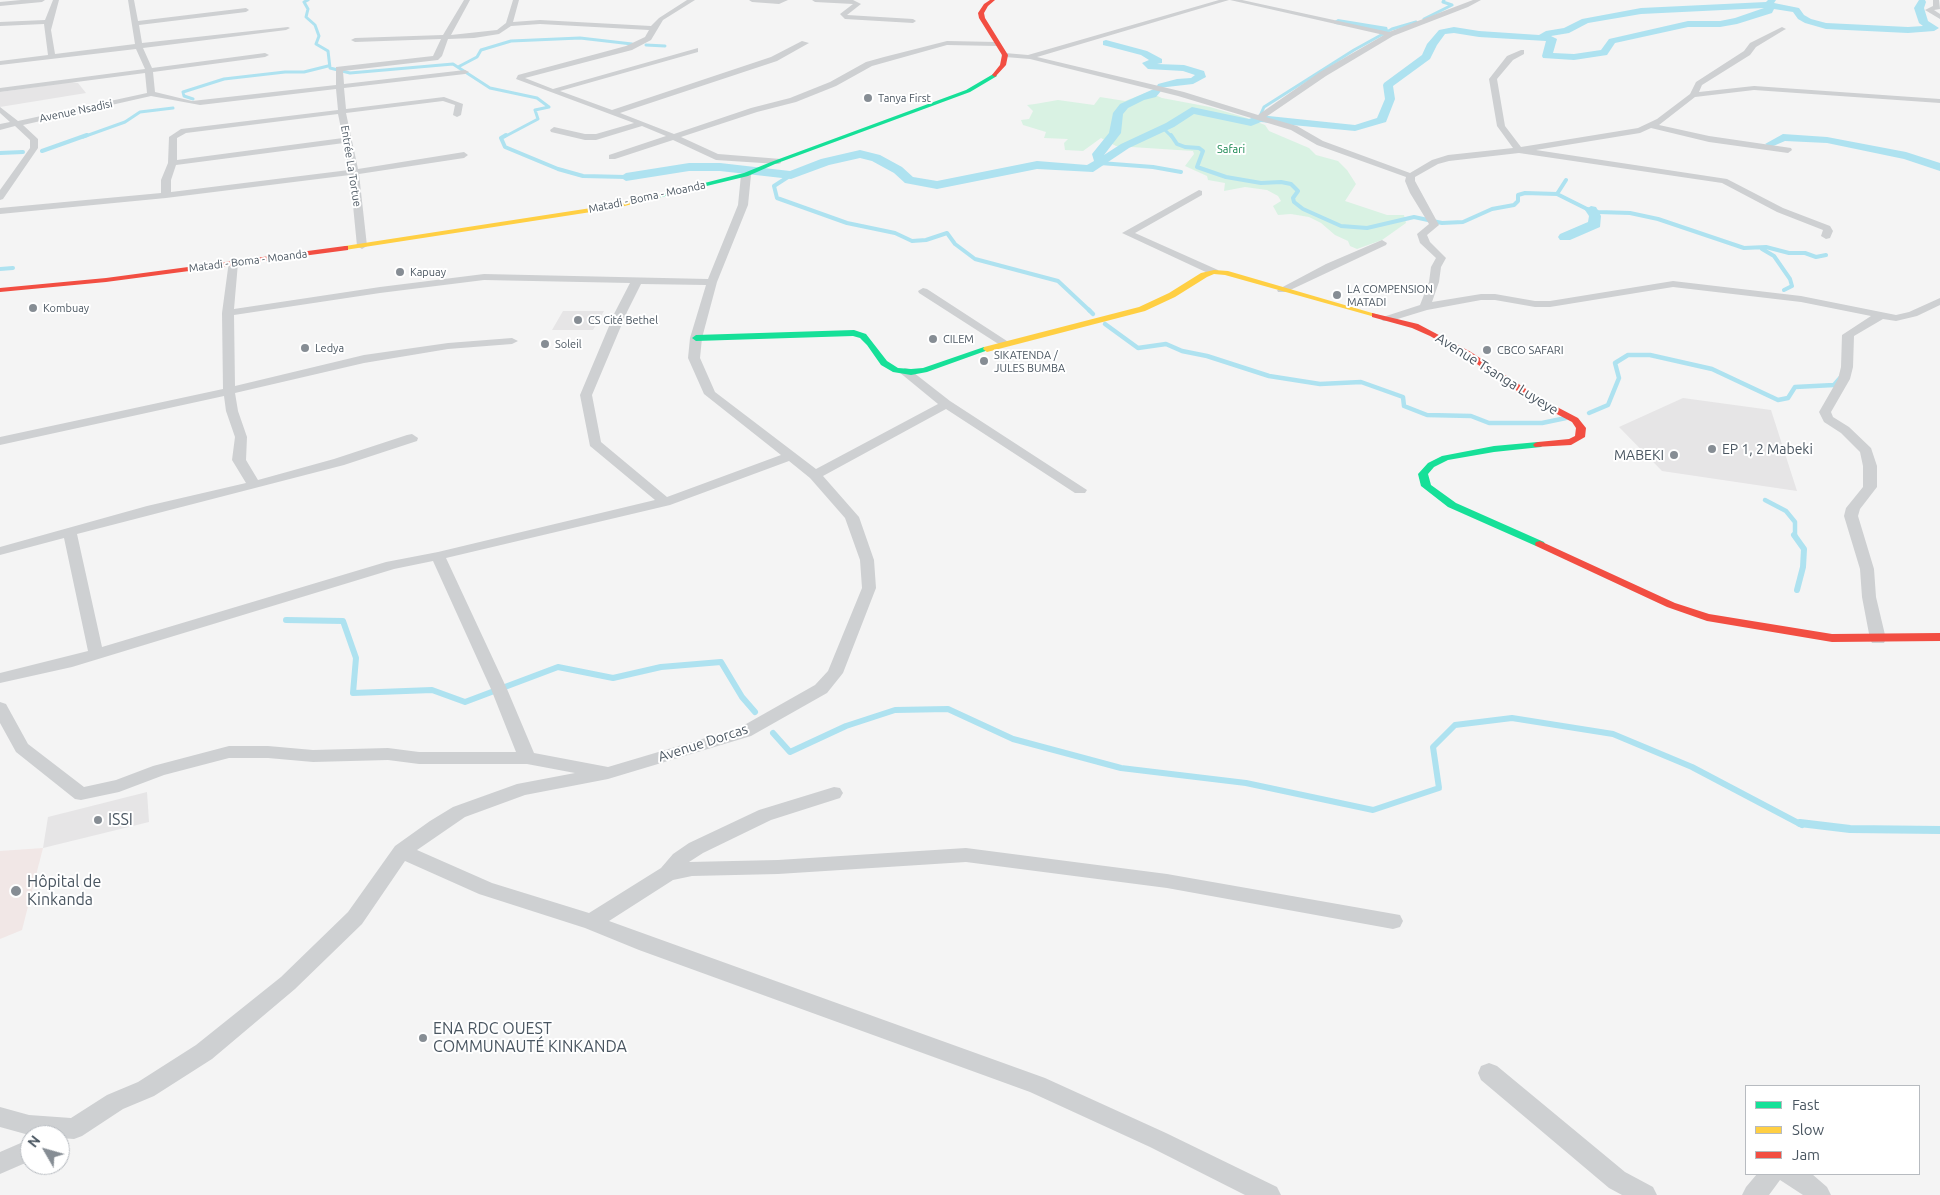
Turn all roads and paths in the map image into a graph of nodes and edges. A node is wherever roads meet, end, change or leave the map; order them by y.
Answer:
1 (8, 0) edge
2 (42, 0) edge
3 (56, 0) edge
4 (134, 0) edge
5 (467, 0) edge
6 (516, 0) edge
7 (692, 0) edge
8 (752, 0) edge
9 (785, 0) edge
10 (815, 0) edge
11 (993, 0) edge
12 (1224, 0) edge
13 (1233, 0) edge
14 (1478, 0) edge
15 (1936, 0) edge
16 (246, 10) dead end
17 (1940, 16) edge
18 (913, 21) dead end
19 (48, 22) junction
20 (136, 23) junction
21 (0, 24) edge
22 (509, 24) junction
23 (286, 28) dead end
24 (653, 28) junction
25 (1782, 29) dead end
26 (1390, 34) junction
27 (445, 38) junction
28 (355, 40) dead end
29 (806, 43) dead end
30 (997, 44) junction
31 (139, 47) junction
32 (695, 50) dead end
33 (1521, 52) dead end
34 (265, 55) dead end
35 (1005, 55) junction
36 (1030, 57) junction
37 (52, 58) junction
38 (0, 63) edge
39 (149, 70) junction
40 (465, 72) dead end
41 (341, 86) junction
42 (0, 90) edge
43 (555, 92) junction
44 (151, 94) junction
45 (1693, 96) junction
46 (1939, 101) edge
47 (0, 109) edge
48 (342, 112) junction
49 (613, 112) junction
50 (457, 115) dead end
51 (1259, 118) junction
52 (17, 123) junction
53 (641, 124) junction
54 (1652, 126) junction
55 (0, 127) edge
56 (554, 130) dead end
57 (673, 137) junction
58 (348, 140) junction
59 (1519, 150) junction
60 (1788, 150) dead end
61 (464, 155) dead end
62 (612, 157) dead end
63 (776, 162) junction
64 (172, 163) junction
65 (354, 172) junction
66 (747, 175) junction
67 (1411, 176) junction
68 (1199, 192) dead end
69 (166, 195) junction
70 (0, 197) edge
71 (0, 211) edge
72 (1826, 236) dead end
73 (1382, 243) dead end
74 (362, 246) junction
75 (233, 263) junction
76 (163, 271) junction
77 (1214, 272) junction
78 (70, 278) junction
79 (106, 280) junction
80 (637, 281) junction
81 (712, 282) junction
82 (0, 285) edge
83 (46, 287) junction
84 (0, 290) edge
85 (923, 290) dead end
86 (1282, 290) junction
87 (24, 300) dead end
88 (9, 301) dead end
89 (1940, 301) edge
90 (1834, 304) junction
91 (1425, 306) junction
92 (228, 313) junction
93 (1880, 315) junction
94 (1387, 319) junction
95 (1860, 327) junction
96 (696, 338) junction
97 (512, 341) dead end
98 (1004, 343) junction
99 (905, 372) junction
100 (229, 391) junction
101 (946, 404) junction
102 (412, 438) dead end
103 (0, 440) edge
104 (792, 456) junction
105 (815, 475) junction
106 (254, 485) junction
107 (1080, 490) dead end
108 (665, 502) junction
109 (70, 533) junction
110 (0, 551) edge
111 (438, 556) junction
112 (1940, 637) edge
113 (1878, 639) junction
114 (96, 654) junction
115 (0, 678) edge
116 (0, 708) edge
117 (527, 758) junction
118 (608, 773) junction
119 (834, 793) dead end
120 (402, 851) junction
121 (668, 873) junction
122 (1393, 921) dead end
123 (591, 922) junction
124 (1489, 1073) dead end
125 (0, 1116) edge
126 (29, 1125) edge
127 (70, 1131) edge
128 (20, 1154) edge
129 (0, 1163) edge
130 (1770, 1175) edge
131 (1791, 1175) edge
132 (1269, 1195) edge
133 (1645, 1195) edge
134 (1754, 1195) edge
135 (1819, 1195) edge

1 - 2 street
3 - 19 street
4 - 20 street
5 - 27 street
6 - 22 street
7 - 24 street
8 - 9 street
10 - 18 street
11 - 30 main road
12 - 36 street
13 - 26 street
14 - 26 street
15 - 17 street
16 - 20 street
19 - 21 street
19 - 37 street
20 - 31 street
22 - 24 street
22 - 27 street
23 - 31 street
24 - 43 street
25 - 45 street
26 - 51 street
27 - 28 street
27 - 41 street, Entrée La Tortue
29 - 49 street
30 - 35 main road
30 - 57 street
31 - 37 street
31 - 39 street
32 - 43 street
33 - 59 street
34 - 39 street
35 - 36 street
35 - 63 main road, Matadi - Boma - Moanda
36 - 51 street
37 - 38 street
39 - 42 street
39 - 44 street
40 - 41 street
41 - 44 street
41 - 48 street, Entrée La Tortue
43 - 49 street
44 - 52 street, Avenue Nsadisi
45 - 46 street
45 - 54 street
47 - 52 street
48 - 50 street
48 - 58 street, Entrée La Tortue
48 - 64 street
49 - 53 street
51 - 67 street
52 - 55 street, Avenue Nsadisi
52 - 70 street
53 - 56 street
53 - 57 street
54 - 59 street
54 - 60 street
57 - 62 street
57 - 63 street
58 - 64 street
58 - 65 street, Entrée La Tortue
59 - 67 street
59 - 72 street
61 - 65 street
63 - 66 main road, Matadi - Boma - Moanda
64 - 69 street
65 - 69 street
65 - 74 street, Entrée La Tortue
66 - 74 main road, Matadi - Boma - Moanda
66 - 81 street, Avenue Dorcas
67 - 91 street
68 - 77 street
69 - 71 street
73 - 86 street
74 - 75 main road, Matadi - Boma - Moanda
75 - 76 main road, Matadi - Boma - Moanda
75 - 92 street
76 - 78 main road, Matadi - Boma - Moanda
76 - 79 main road, Matadi - Boma - Moanda
77 - 86 main road, Avenue Tsanga Luyeye
77 - 98 main road
78 - 82 main road, Matadi - Boma - Moanda
78 - 83 main road
79 - 83 main road, Matadi - Boma - Moanda
79 - 87 main road
80 - 81 street
80 - 92 street
80 - 108 street
81 - 96 street, Avenue Dorcas
83 - 84 main road, Matadi - Boma - Moanda
83 - 88 main road
85 - 98 street
86 - 94 main road, Avenue Tsanga Luyeye
89 - 93 street
90 - 91 street
90 - 93 street
90 - 95 street
91 - 94 street
92 - 100 street
93 - 95 street
94 - 113 main road, Avenue Tsanga Luyeye
95 - 113 street
96 - 99 main road
96 - 104 street, Avenue Dorcas
97 - 100 street
98 - 99 main road
99 - 101 street
100 - 103 street
100 - 106 street
101 - 105 street
101 - 107 street
102 - 106 street
104 - 105 street, Avenue Dorcas
104 - 108 street
105 - 118 street, Avenue Dorcas
106 - 109 street
108 - 111 street
109 - 110 street
109 - 114 street
111 - 114 street
111 - 117 street
112 - 113 main road, Avenue Tsanga Luyeye
114 - 115 street
116 - 117 street
117 - 118 street
118 - 120 street, Avenue Dorcas
119 - 121 street
120 - 123 street
120 - 127 street, Avenue Dorcas
121 - 122 street
121 - 123 street
123 - 132 street
124 - 133 street
125 - 126 street
128 - 129 street
130 - 134 street
131 - 135 street

